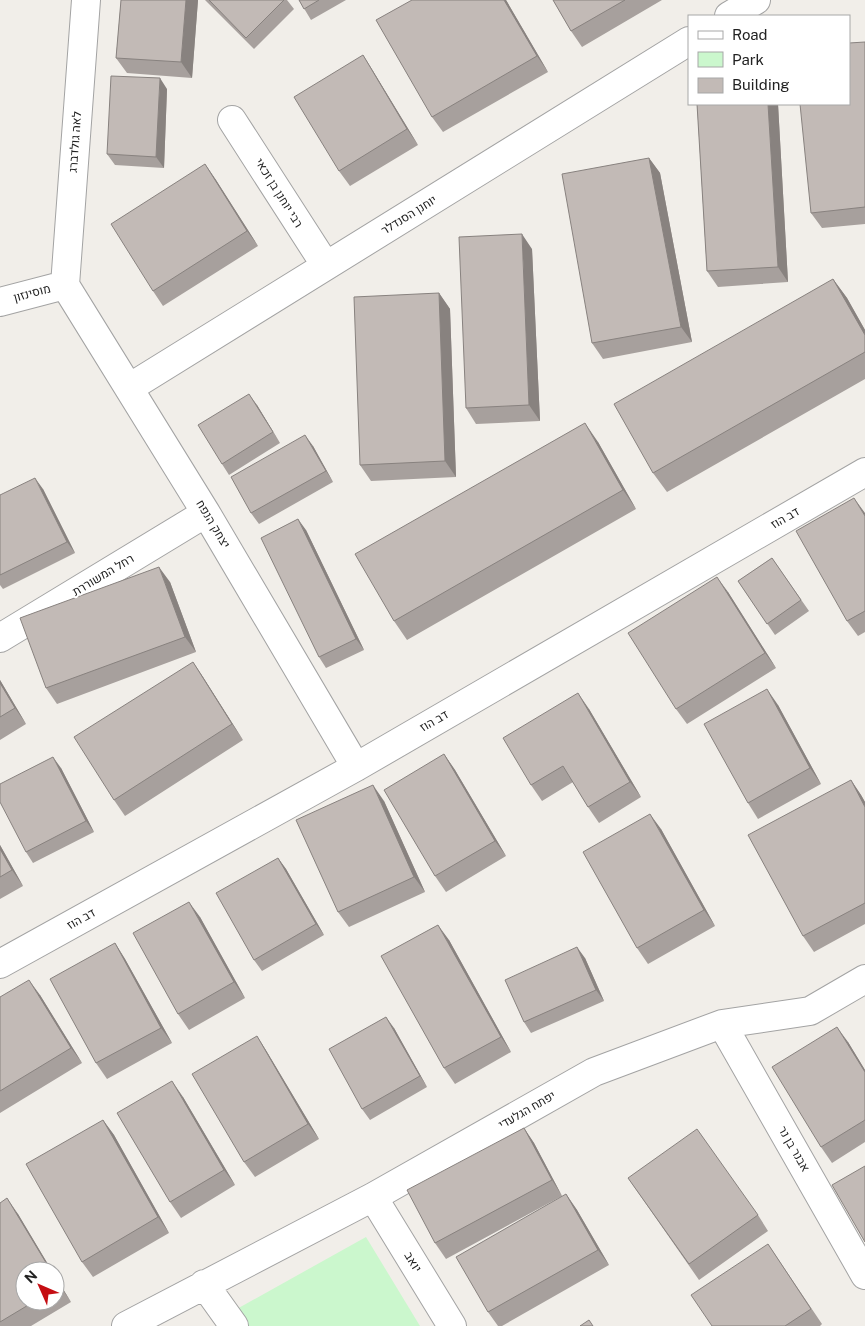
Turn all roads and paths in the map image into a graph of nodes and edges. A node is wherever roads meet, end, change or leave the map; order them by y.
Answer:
1 (86, 0) edge
2 (756, 0) edge
3 (731, 15) edge
4 (688, 42) edge
5 (232, 120) dead end
6 (326, 266) junction
7 (65, 285) junction
8 (0, 302) edge
9 (128, 388) junction
10 (865, 472) edge
11 (206, 513) junction
12 (0, 638) edge
13 (356, 767) junction
14 (0, 964) edge
15 (865, 979) edge
16 (722, 1024) junction
17 (373, 1197) junction
18 (865, 1275) edge
19 (204, 1284) junction
20 (126, 1326) edge
21 (234, 1326) edge
22 (452, 1326) edge

1 - 7 street, לאה גולדברג
2 - 3 street
4 - 6 street, יוחנן הסנדלר
5 - 6 street, רבי יוחנן בן זכאי
6 - 9 street, יוחנן הסנדלר
7 - 8 street, מוסינזון
7 - 9 street, יצחק הנפח
9 - 11 street, יצחק הנפח
10 - 13 street, דב הוז
11 - 12 street, רחל המשוררת
11 - 13 street, יצחק הנפח
13 - 14 street, דב הוז
15 - 16 street, יפתח הגלעדי
16 - 17 street, יפתח הגלעדי
16 - 18 street, אבנר בן נר
17 - 19 street, יפתח הגלעדי
17 - 22 street, יואב
19 - 20 street, יפתח הגלעדי
19 - 21 street

